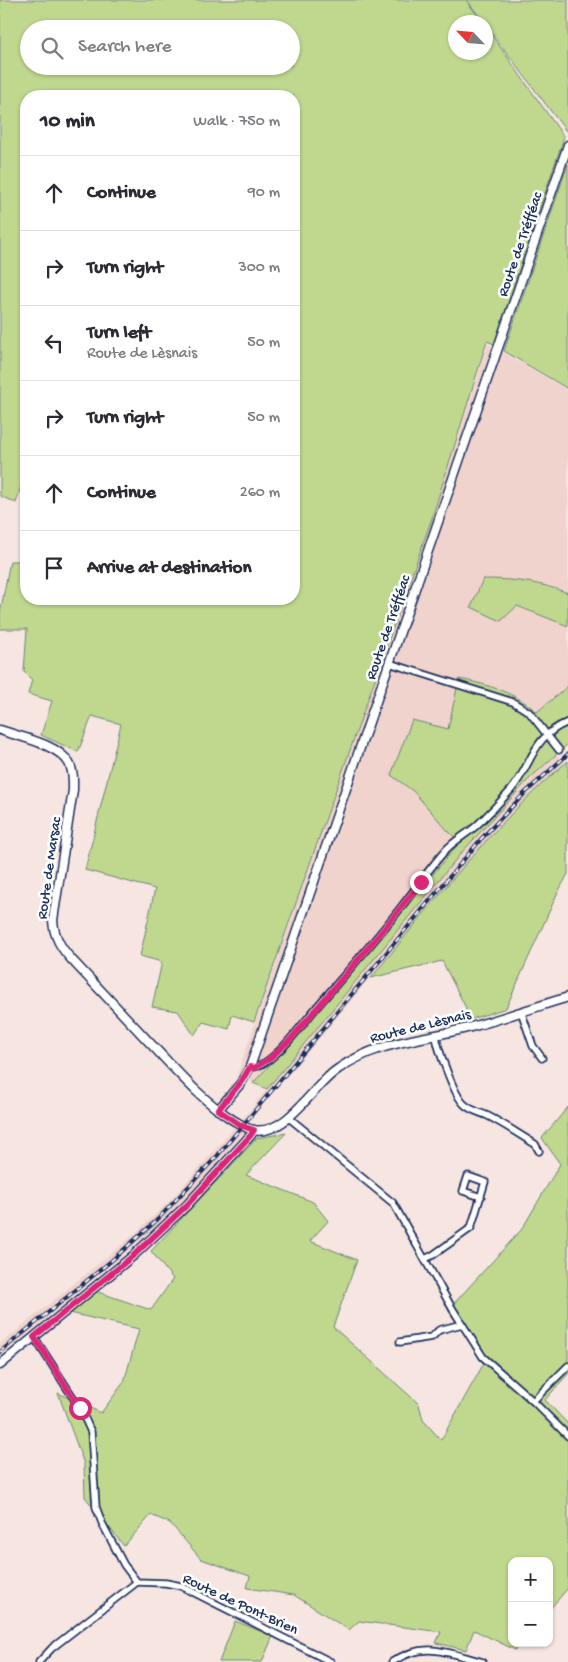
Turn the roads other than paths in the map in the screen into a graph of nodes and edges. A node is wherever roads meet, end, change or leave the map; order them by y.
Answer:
1 (568, 145) edge
2 (389, 663) junction
3 (568, 722) edge
4 (0, 730) edge
5 (546, 735) junction
6 (559, 750) dead end
7 (568, 997) edge
8 (521, 1011) junction
9 (436, 1036) junction
10 (542, 1058) dead end
11 (250, 1067) junction
12 (218, 1110) junction
13 (288, 1117) junction
14 (254, 1130) junction
15 (539, 1151) dead end
16 (480, 1196) dead end
17 (425, 1259) junction
18 (462, 1324) junction
19 (34, 1337) junction
20 (400, 1342) dead end
21 (0, 1365) edge
22 (568, 1366) edge
23 (532, 1401) junction
24 (568, 1436) edge
25 (137, 1582) junction
26 (39, 1662) edge
27 (332, 1662) edge
28 (392, 1662) edge
29 (483, 1662) edge

1 - 2 street, Route de Tréfféac
2 - 5 street
2 - 11 street, Route de Tréfféac
3 - 5 street
4 - 12 street, Route de Marsac
5 - 6 street
5 - 11 street
7 - 8 street, Route de Lèsnais
8 - 9 street, Route de Lèsnais
8 - 10 street
9 - 13 street, Route de Lèsnais
9 - 15 street
11 - 12 street, Route de Tréfféac
12 - 14 street
13 - 14 street, Route de Lèsnais
13 - 17 street
14 - 19 street
16 - 17 street
17 - 18 street
18 - 20 street
18 - 23 street
19 - 21 street
19 - 25 street
22 - 23 street
23 - 24 street
25 - 26 street
25 - 27 street, Route de Pont-Brien
28 - 29 street

